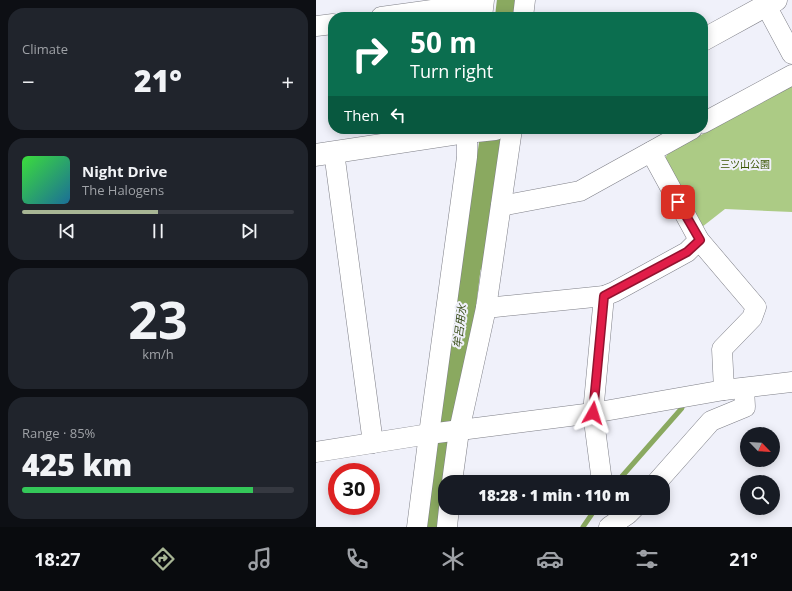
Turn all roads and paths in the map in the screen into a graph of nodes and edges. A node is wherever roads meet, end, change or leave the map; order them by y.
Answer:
1 (525, 0) edge
2 (768, 2) edge
3 (482, 7) edge
4 (432, 12) edge
5 (524, 12) edge
6 (328, 25) edge
7 (316, 26) edge
8 (708, 37) edge
9 (792, 54) edge
10 (792, 75) edge
11 (708, 120) edge
12 (451, 134) edge
13 (476, 134) edge
14 (511, 134) edge
15 (683, 134) edge
16 (651, 152) junction
17 (325, 153) edge
18 (501, 206) junction
19 (700, 240) junction
20 (604, 296) junction
21 (486, 308) junction
22 (792, 382) edge
23 (744, 388) junction
24 (724, 390) junction
25 (593, 413) junction
26 (444, 432) junction
27 (373, 443) junction
28 (316, 452) edge
29 (451, 475) edge
30 (601, 475) edge
31 (663, 475) edge
32 (448, 515) edge
33 (607, 515) edge
34 (627, 515) edge
35 (417, 527) edge
36 (446, 527) edge
37 (609, 527) edge

1 - 5 street
2 - 8 street
2 - 9 street
3 - 4 street
6 - 7 street
10 - 11 street
12 - 17 street
13 - 26 street
14 - 18 street
15 - 16 street
16 - 18 street
16 - 19 street
17 - 27 street
18 - 21 street
19 - 20 street
19 - 24 street
20 - 21 street
20 - 25 street
21 - 26 street
22 - 23 street
23 - 24 street
23 - 31 street
24 - 25 street
25 - 26 street
25 - 30 street
26 - 27 street
26 - 29 street
26 - 35 street
27 - 28 street
32 - 36 street
33 - 37 street
34 - 37 street

